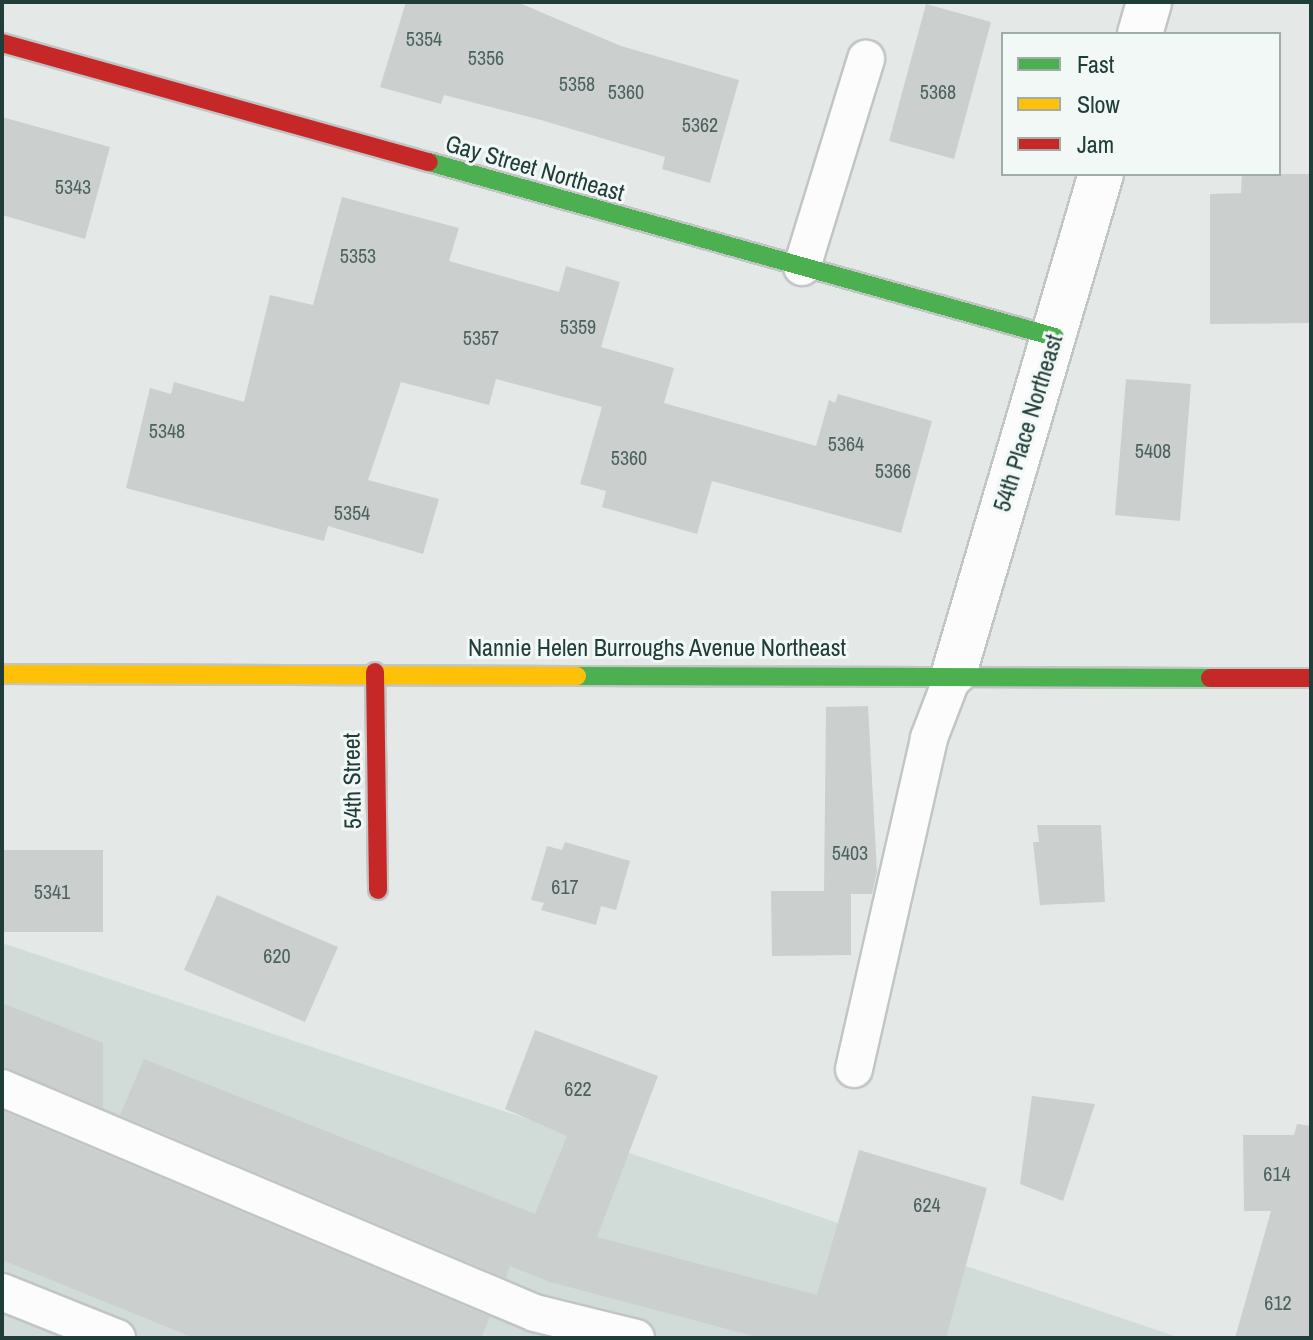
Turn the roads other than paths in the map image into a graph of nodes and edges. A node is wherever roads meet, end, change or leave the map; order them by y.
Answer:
1 (1149, 2) edge
2 (1141, 32) edge
3 (2, 43) edge
4 (866, 59) dead end
5 (1100, 176) edge
6 (802, 267) junction
7 (1055, 337) junction
8 (375, 672) junction
9 (954, 673) junction
10 (2, 674) edge
11 (1311, 678) edge
12 (378, 890) dead end
13 (854, 1069) dead end
14 (2, 1088) edge
15 (2, 1292) edge
16 (117, 1338) edge
17 (636, 1338) edge

1 - 2 street
3 - 6 street, Gay Street Northeast
4 - 6 lane
5 - 7 street, 54th Place Northeast
6 - 7 street, Gay Street Northeast
7 - 9 street, 54th Place Northeast
8 - 9 street, Nannie Helen Burroughs Avenue Northeast
8 - 10 street, Nannie Helen Burroughs Avenue Northeast
8 - 12 street, 54th Street
9 - 11 street, Nannie Helen Burroughs Avenue Northeast
9 - 13 lane
14 - 17 lane
15 - 16 lane

